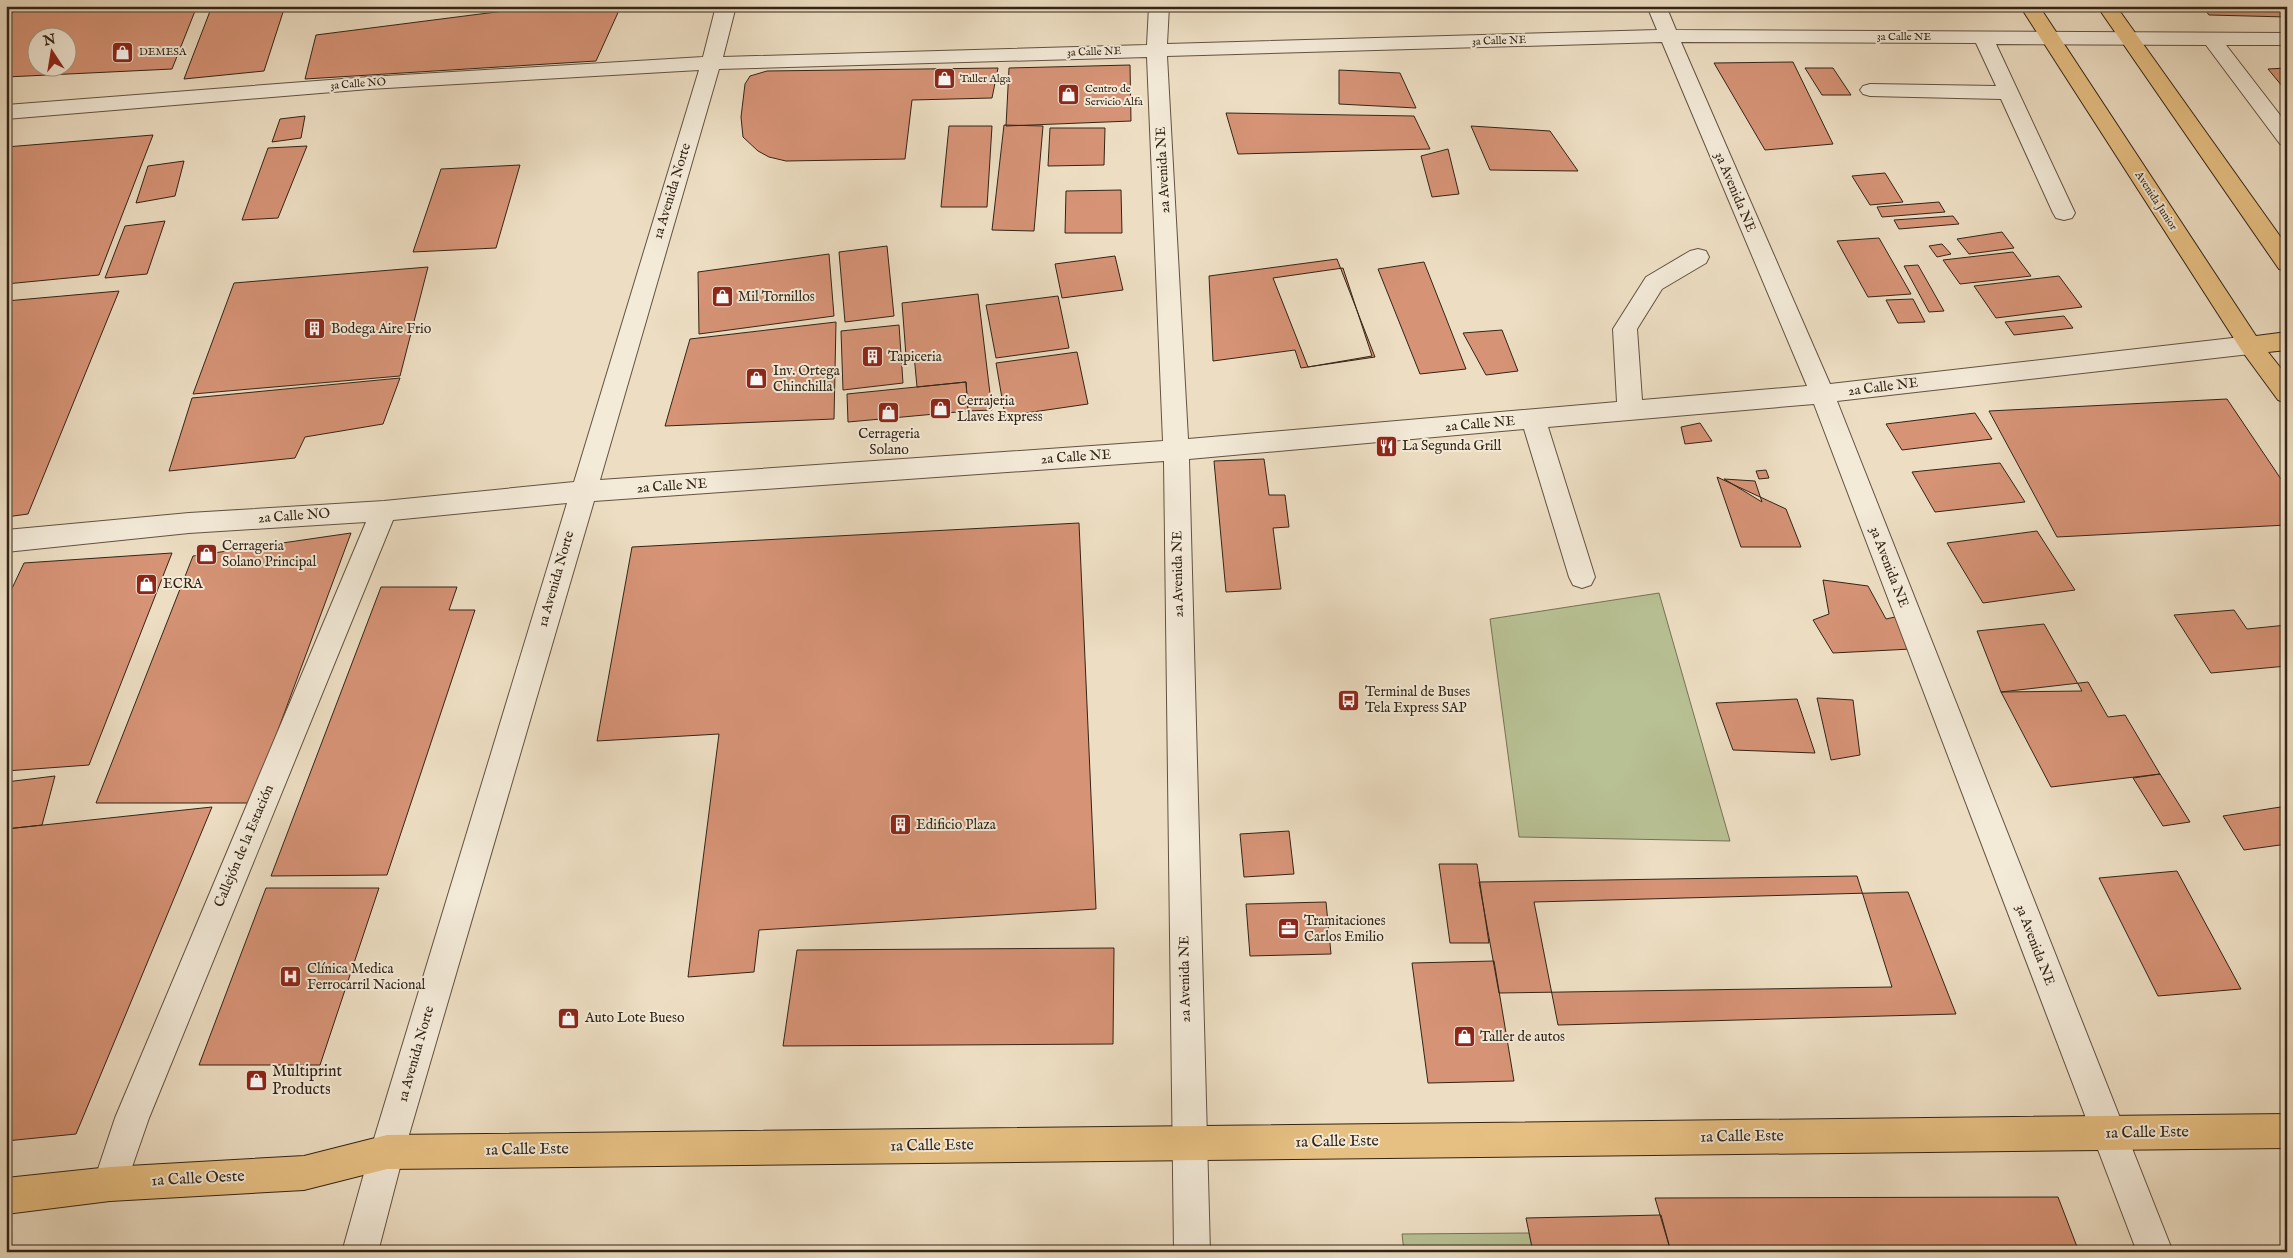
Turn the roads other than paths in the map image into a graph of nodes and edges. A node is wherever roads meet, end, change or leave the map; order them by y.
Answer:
1 (726, 6) edge
2 (1159, 6) edge
3 (1656, 6) edge
4 (2029, 6) edge
5 (2106, 6) edge
6 (1668, 36) junction
7 (1983, 37) junction
8 (2049, 38) junction
9 (2127, 38) junction
10 (2211, 38) junction
11 (2287, 38) edge
12 (1157, 50) junction
13 (711, 63) junction
14 (1870, 90) dead end
15 (2009, 93) junction
16 (6, 112) edge
17 (2287, 139) edge
18 (2064, 214) dead end
19 (1698, 257) dead end
20 (2287, 264) edge
21 (2287, 341) edge
22 (2250, 345) junction
23 (1822, 394) junction
24 (2287, 394) edge
25 (1630, 411) junction
26 (1534, 419) junction
27 (1176, 450) junction
28 (582, 493) junction
29 (384, 511) junction
30 (12, 541) edge
31 (6, 565) edge
32 (1582, 577) dead end
33 (2287, 1131) edge
34 (2109, 1133) junction
35 (1188, 1143) junction
36 (387, 1152) junction
37 (110, 1184) junction
38 (6, 1196) edge
39 (360, 1252) edge
40 (1192, 1252) edge
41 (2155, 1252) edge

1 - 13 street, 1a Avenida Norte
2 - 12 street, 2a Avenida NE
3 - 6 street, 3a Avenida NE
4 - 8 main road, Avenida Junior
5 - 9 main road
6 - 7 street, 3a Calle NE
6 - 12 street, 3a Calle NE
6 - 23 street, 3a Avenida NE
7 - 8 street, 3a Calle NE
7 - 15 street
8 - 9 street, 3a Calle NE
8 - 22 main road, Avenida Junior
9 - 10 street, 3a Calle NE
9 - 20 main road
10 - 11 street, 3a Calle NE
10 - 17 street
12 - 13 street, 3a Calle NE
12 - 27 street, 2a Avenida NE
13 - 16 street, 3a Calle NO
13 - 28 street, 1a Avenida Norte
14 - 15 street
15 - 18 street
19 - 25 street
21 - 22 main road, 2a Calle NE
22 - 23 street, 2a Calle NE
22 - 24 main road, Avenida Junior
23 - 25 street, 2a Calle NE
23 - 34 street, 3a Avenida NE
25 - 26 street, 2a Calle NE
26 - 27 street, 2a Calle NE
26 - 32 street
27 - 28 street, 2a Calle NE
27 - 35 street, 2a Avenida NE
28 - 29 street, 2a Calle NO
28 - 36 street, 1a Avenida Norte
29 - 30 street, 2a Calle NO
29 - 37 street, Callejón de la Estación
30 - 31 street
33 - 34 main road, 1a Calle Este
34 - 35 main road, 1a Calle Este
34 - 41 street, 3a Avenida NE
35 - 36 main road, 1a Calle Este
35 - 40 street, 2a Avenida NE
36 - 37 main road, 1a Calle Oeste
36 - 39 street, 1a Avenida Norte
37 - 38 main road, 1a Calle Oeste

